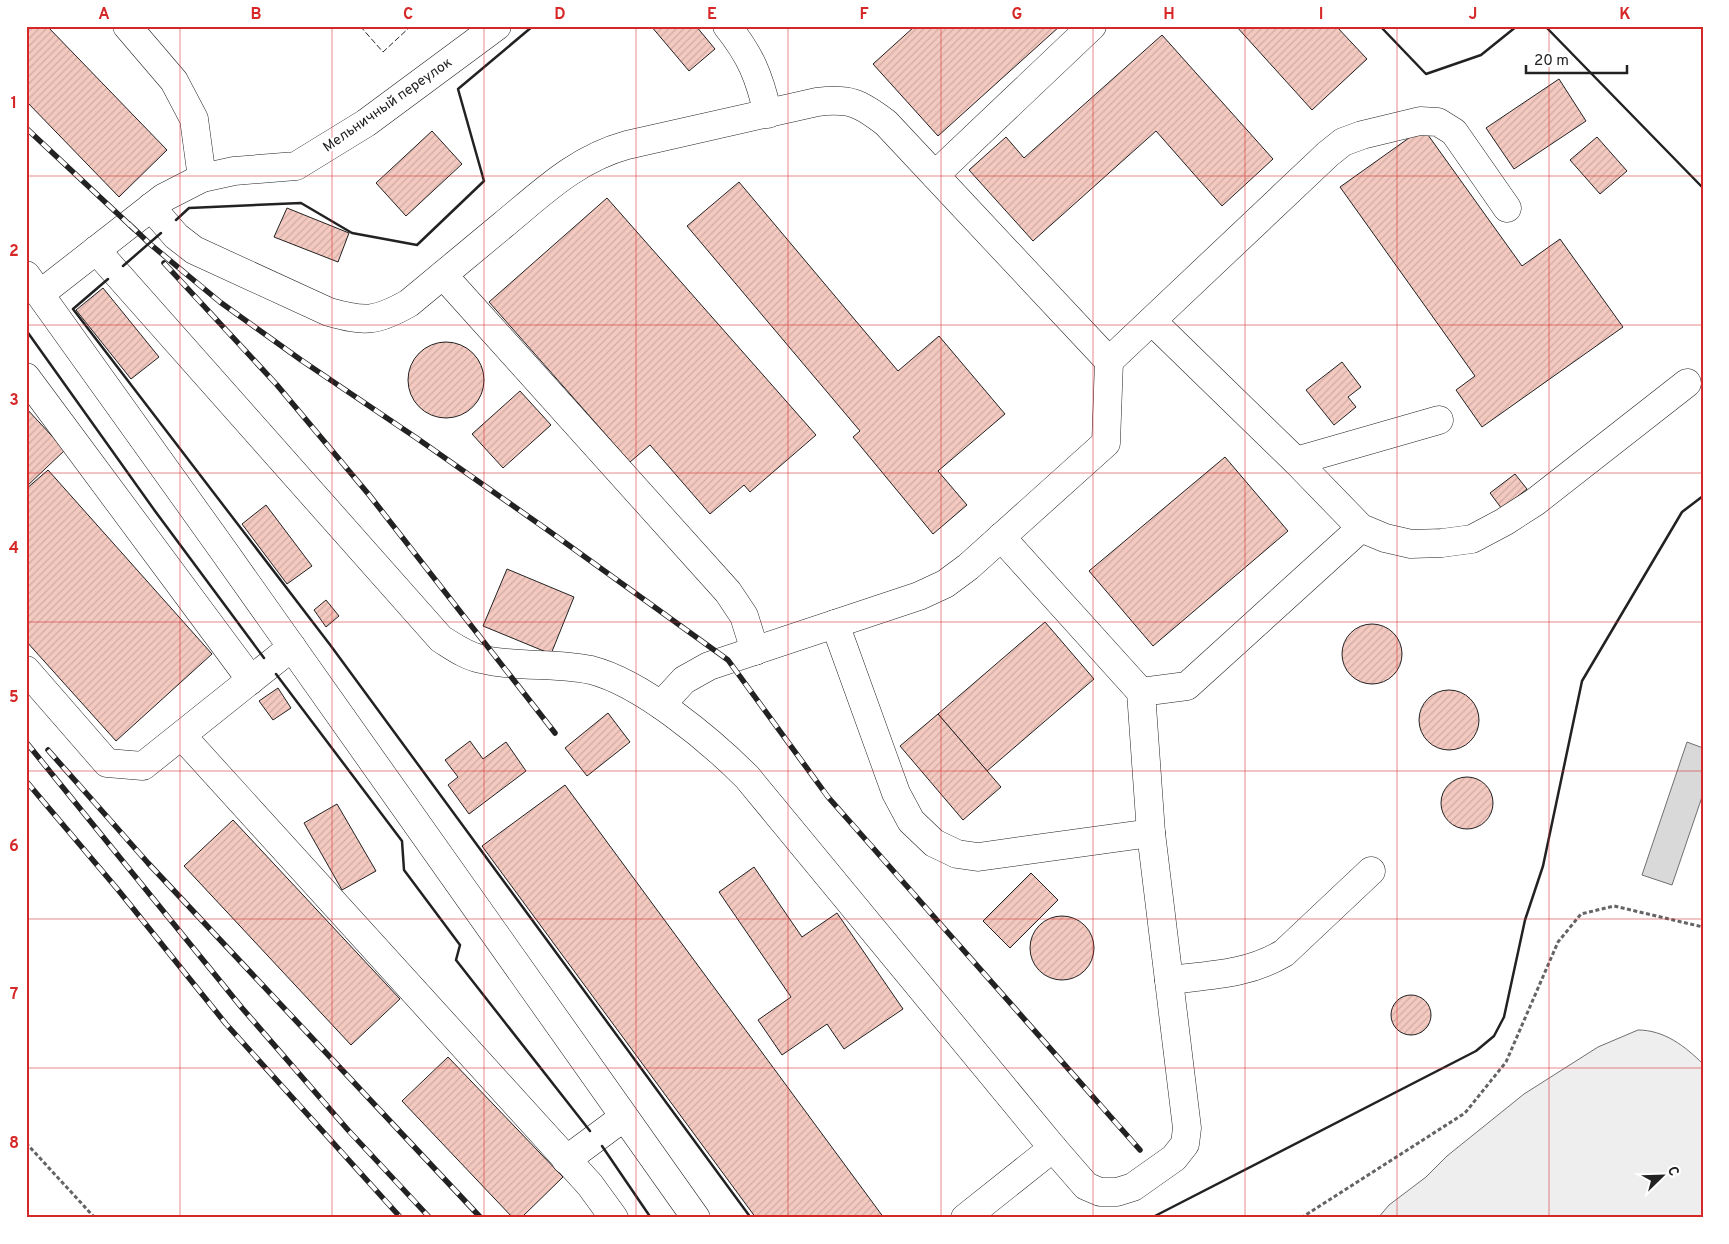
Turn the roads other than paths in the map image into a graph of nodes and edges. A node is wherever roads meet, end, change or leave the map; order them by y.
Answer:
1 (127, 26) edge
2 (497, 26) edge
3 (727, 26) edge
4 (1092, 26) edge
5 (768, 114) junction
6 (934, 175) junction
7 (202, 178) junction
8 (151, 208) junction
9 (1507, 208) dead end
10 (96, 250) junction
11 (443, 275) junction
12 (33, 284) edge
13 (1152, 321) junction
14 (1109, 361) junction
15 (26, 377) edge
16 (1687, 383) dead end
17 (1439, 420) dead end
18 (1296, 461) junction
19 (1361, 528) junction
20 (1001, 537) junction
21 (835, 624) junction
22 (292, 647) junction
23 (755, 651) junction
24 (26, 670) edge
25 (250, 680) junction
26 (1141, 692) junction
27 (660, 705) junction
28 (182, 736) junction
29 (1151, 833) junction
30 (1371, 871) dead end
31 (1169, 980) junction
32 (624, 1117) junction
33 (1053, 1148) junction
34 (566, 1160) junction
35 (614, 1218) edge
36 (696, 1218) edge
37 (965, 1218) edge

1 - 7 street
2 - 7 street, Мельничный переулок
3 - 5 street
4 - 6 street
5 - 6 street
5 - 11 street
6 - 14 street
7 - 8 street, Мельничный переулок
8 - 10 street, Мельничный переулок
8 - 11 street
9 - 13 street
10 - 12 street, Мельничный переулок
10 - 27 street
11 - 23 street
12 - 22 street
13 - 14 street
13 - 18 street
14 - 20 street
15 - 25 street
16 - 19 street
17 - 18 street
18 - 19 street
19 - 26 street
20 - 21 street
20 - 26 street
21 - 23 street
21 - 29 street
22 - 25 street
22 - 32 street
23 - 27 street
24 - 28 street
25 - 28 street
26 - 29 street
27 - 33 street
28 - 34 street
29 - 31 street
30 - 31 street
31 - 33 street
32 - 34 street
32 - 36 street
33 - 37 street
34 - 35 street

